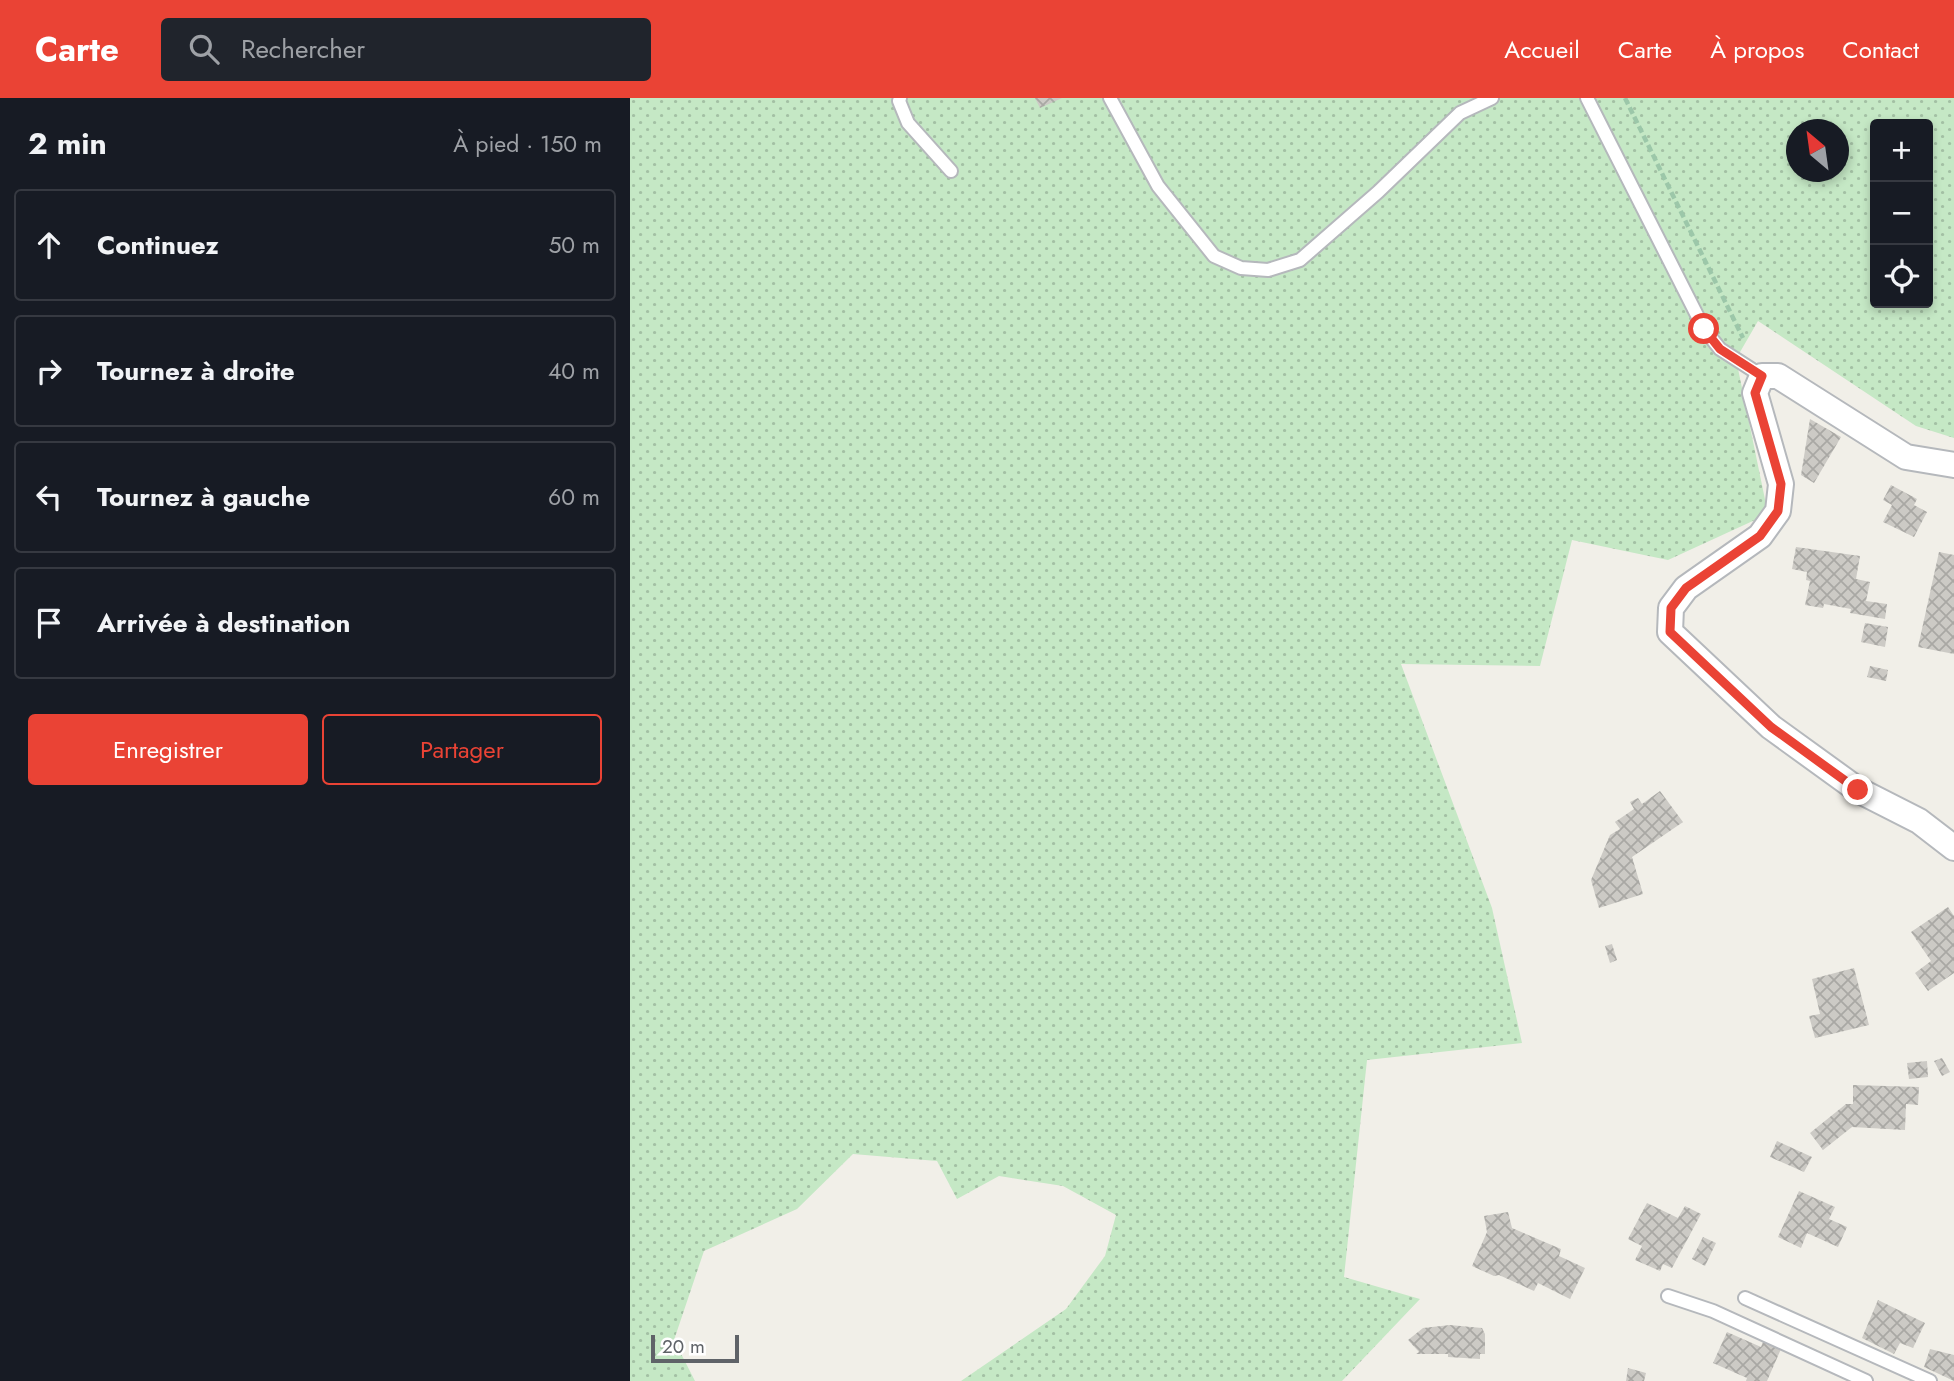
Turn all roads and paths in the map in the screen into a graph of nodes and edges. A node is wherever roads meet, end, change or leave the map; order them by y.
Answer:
1 (901, 98) edge
2 (1110, 98) edge
3 (1492, 98) edge
4 (1587, 98) edge
5 (1625, 98) edge
6 (951, 171) dead end
7 (1762, 376) junction
8 (1954, 466) edge
9 (1954, 848) edge
10 (1668, 1296) dead end
11 (1745, 1298) dead end
12 (1866, 1381) edge
13 (1930, 1381) edge

1 - 6 lane
2 - 3 lane
4 - 7 lane
5 - 7 path
7 - 8 street
7 - 9 street
10 - 12 lane
11 - 13 lane

